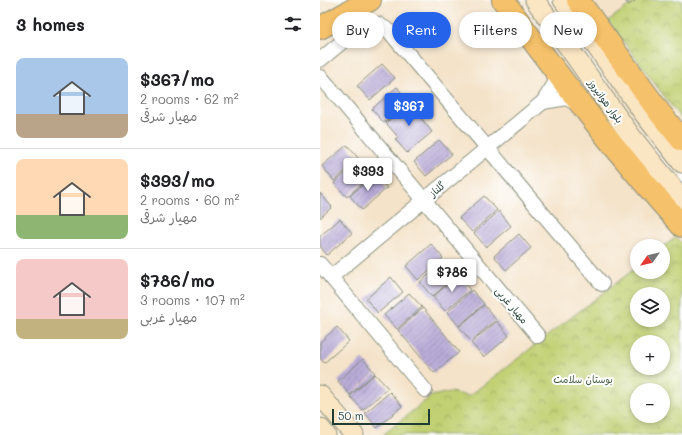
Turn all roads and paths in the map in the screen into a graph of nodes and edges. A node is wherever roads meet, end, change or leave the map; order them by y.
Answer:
1 (370, 0) edge
2 (503, 0) edge
3 (535, 0) edge
4 (563, 0) edge
5 (578, 0) edge
6 (320, 28) edge
7 (320, 60) edge
8 (555, 71) junction
9 (321, 78) edge
10 (543, 102) junction
11 (583, 108) junction
12 (682, 140) edge
13 (486, 148) junction
14 (682, 163) edge
15 (682, 199) edge
16 (424, 200) junction
17 (682, 226) edge
18 (320, 264) edge
19 (331, 277) junction
20 (602, 284) dead end
21 (538, 336) dead end
22 (425, 390) dead end
23 (320, 395) edge
24 (320, 428) edge
25 (326, 435) edge
26 (354, 435) edge

1 - 6 highway
2 - 8 highway
3 - 15 main road, بلوار هوانیروز
4 - 14 main road
5 - 12 highway
7 - 13 street
8 - 10 street
8 - 11 highway
9 - 16 street, مهیار غربی
10 - 11 street
10 - 13 street, گلناز
11 - 17 highway
13 - 16 street, گلناز
13 - 20 street
16 - 19 street, گلناز
16 - 21 street, مهیار غربی
18 - 19 street
19 - 22 street
23 - 26 main road
24 - 25 main road

